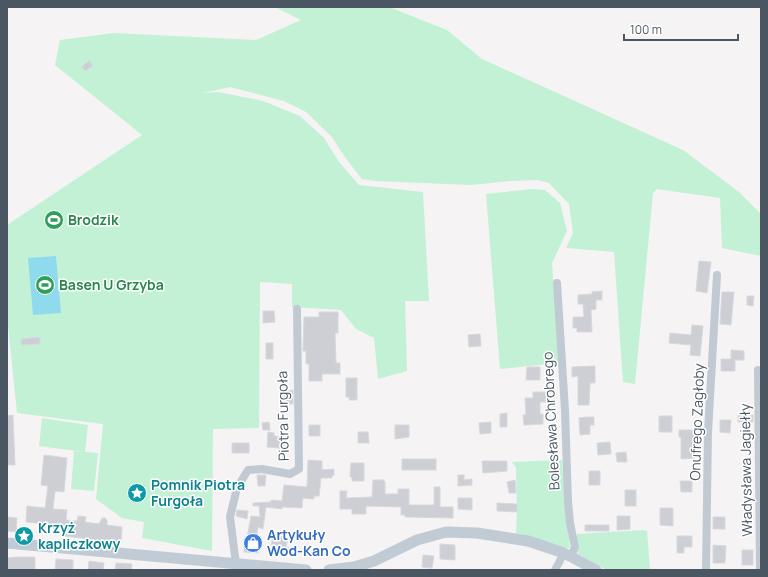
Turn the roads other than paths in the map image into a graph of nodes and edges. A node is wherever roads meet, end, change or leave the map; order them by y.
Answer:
1 (717, 275) dead end
2 (557, 282) dead end
3 (297, 309) dead end
4 (758, 370) dead end
5 (7, 543) edge
6 (568, 555) junction
7 (236, 564) junction
8 (306, 570) edge
9 (329, 570) edge
10 (556, 570) edge
11 (596, 570) edge
12 (706, 570) edge
13 (760, 570) edge

1 - 12 street, Onufrego Zagłoby
2 - 6 street, Bolesława Chrobrego
3 - 7 street, Piotra Furgoła
4 - 13 street, Władysława Jagiełły
5 - 7 street
6 - 9 street
6 - 10 street
6 - 11 street
7 - 8 street

